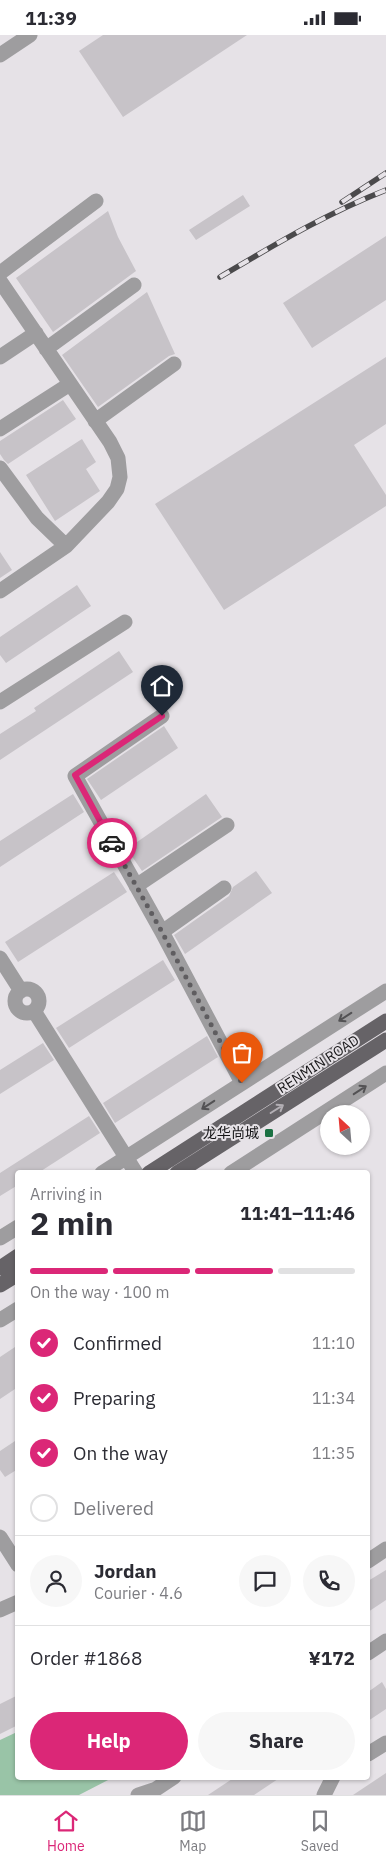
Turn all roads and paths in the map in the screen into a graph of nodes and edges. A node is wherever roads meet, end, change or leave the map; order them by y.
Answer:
1 (30, 35) edge
2 (0, 55) edge
3 (96, 201) dead end
4 (0, 273) edge
5 (0, 281) edge
6 (134, 285) dead end
7 (4, 296) edge
8 (36, 333) junction
9 (46, 349) junction
10 (0, 357) edge
11 (174, 364) dead end
12 (70, 384) junction
13 (95, 421) junction
14 (0, 429) edge
15 (0, 468) edge
16 (66, 545) junction
17 (0, 591) edge
18 (125, 622) dead end
19 (0, 702) edge
20 (162, 716) dead end
21 (227, 825) dead end
22 (136, 886) junction
23 (224, 888) dead end
24 (162, 932) junction
25 (0, 958) edge
26 (386, 991) edge
27 (386, 1021) edge
28 (386, 1040) edge
29 (386, 1073) edge
30 (242, 1083) junction
31 (126, 1157) junction
32 (106, 1170) edge
33 (134, 1170) edge
34 (154, 1170) edge
35 (182, 1170) edge
36 (235, 1170) edge
37 (15, 1229) edge
38 (0, 1238) edge
39 (15, 1258) edge
40 (0, 1267) edge
41 (15, 1276) edge
42 (0, 1285) edge
43 (15, 1311) edge
44 (0, 1320) edge
45 (0, 1537) edge
46 (386, 1549) edge
47 (15, 1560) edge
48 (370, 1560) edge
49 (15, 1603) edge
50 (0, 1610) edge
51 (386, 1641) edge
52 (370, 1650) edge
53 (386, 1743) edge
54 (370, 1753) edge
55 (168, 1780) edge
56 (332, 1780) edge
57 (155, 1787) edge
58 (138, 1795) edge
59 (324, 1795) edge

1 - 2 street
3 - 4 street
5 - 7 street
6 - 9 street
7 - 8 street
8 - 9 street
8 - 10 street
9 - 12 street
11 - 13 street
12 - 13 street
12 - 14 street
13 - 16 street
15 - 16 street
16 - 17 street
18 - 19 street
20 - 22 street
21 - 22 street
22 - 24 street
23 - 24 street
24 - 30 street
25 - 31 street
26 -> 30 street
27 - 34 main road, RENMIN ROAD
35 -> 28 main road, RENMIN ROAD
36 -> 29 street
30 -> 31 street
31 - 32 street
31 - 33 street
37 - 38 street
39 - 40 main road
41 - 42 main road
43 - 44 street
45 - 47 street
46 - 48 street
49 - 50 street
51 - 52 street
53 - 54 street
55 - 57 street
56 - 59 street
57 - 58 street

